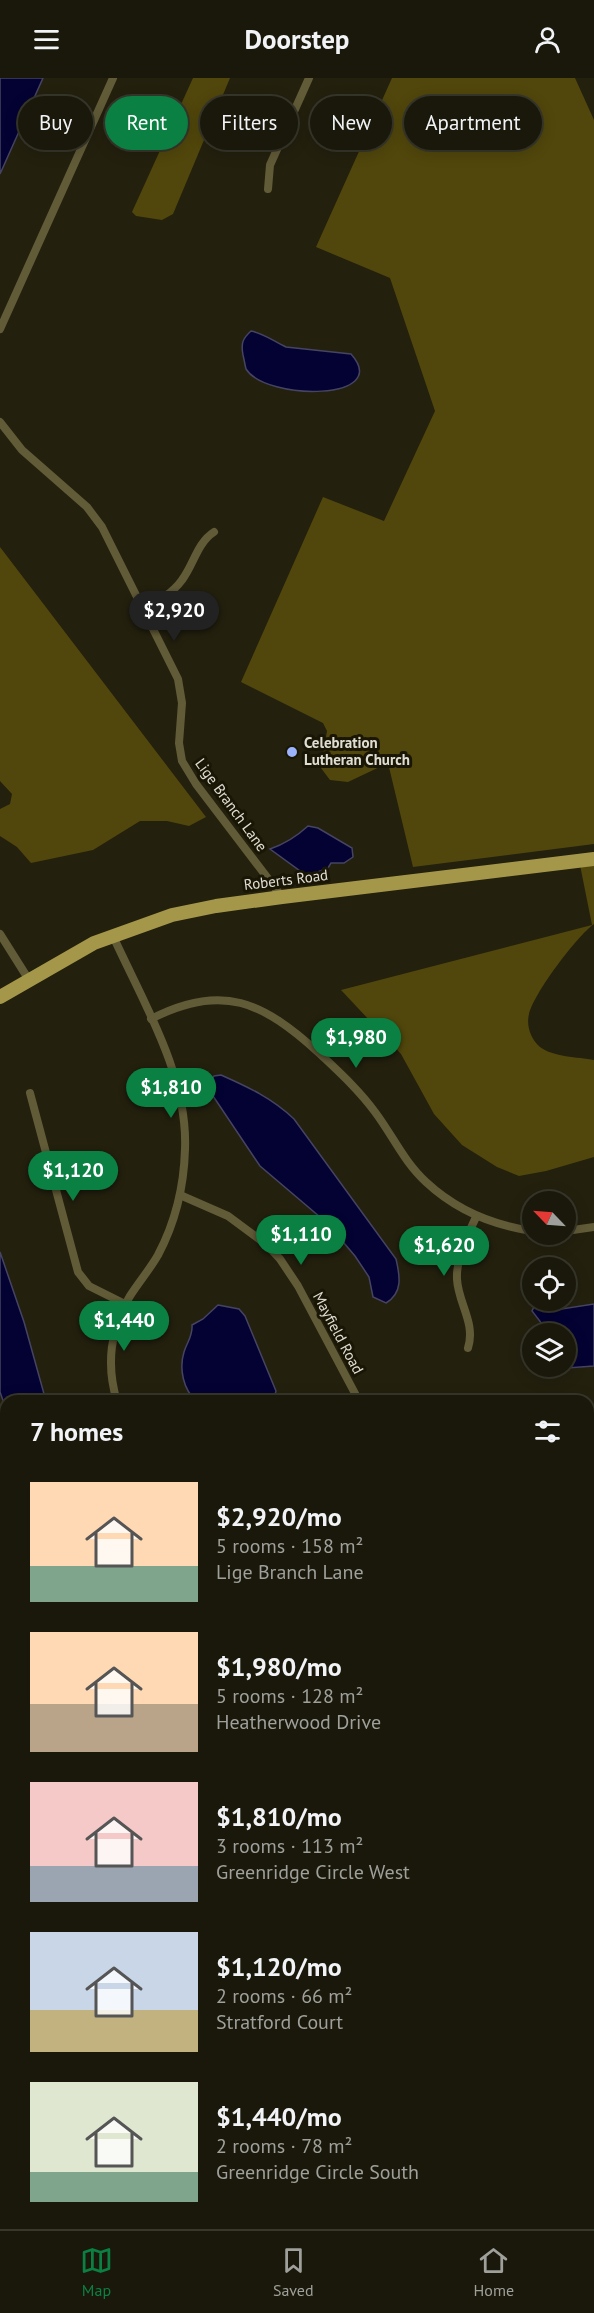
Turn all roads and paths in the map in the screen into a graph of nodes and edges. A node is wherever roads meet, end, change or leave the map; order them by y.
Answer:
1 (113, 78) edge
2 (309, 78) edge
3 (268, 189) dead end
4 (0, 329) edge
5 (0, 422) edge
6 (214, 532) dead end
7 (143, 608) junction
8 (594, 859) edge
9 (282, 897) junction
10 (0, 934) edge
11 (113, 936) junction
12 (28, 980) junction
13 (0, 997) edge
14 (151, 1019) junction
15 (30, 1093) dead end
16 (180, 1195) junction
17 (476, 1217) junction
18 (594, 1227) edge
19 (522, 1229) edge
20 (576, 1230) edge
21 (125, 1304) junction
22 (468, 1348) dead end
23 (116, 1395) edge
24 (356, 1395) edge

1 - 4 street
2 - 3 street
5 - 7 street, Lige Branch Lane
6 - 7 street
7 - 9 street, Lige Branch Lane
8 - 9 main road, Roberts Road
9 - 11 main road, Roberts Road
10 - 12 street
11 - 12 main road, Roberts Road
11 - 14 street
12 - 13 main road, Roberts Road
14 - 16 street
14 - 17 street
15 - 21 street
16 - 21 street
16 - 24 street, Mayfield Road
17 - 19 street
17 - 22 street
18 - 20 street
21 - 23 street

